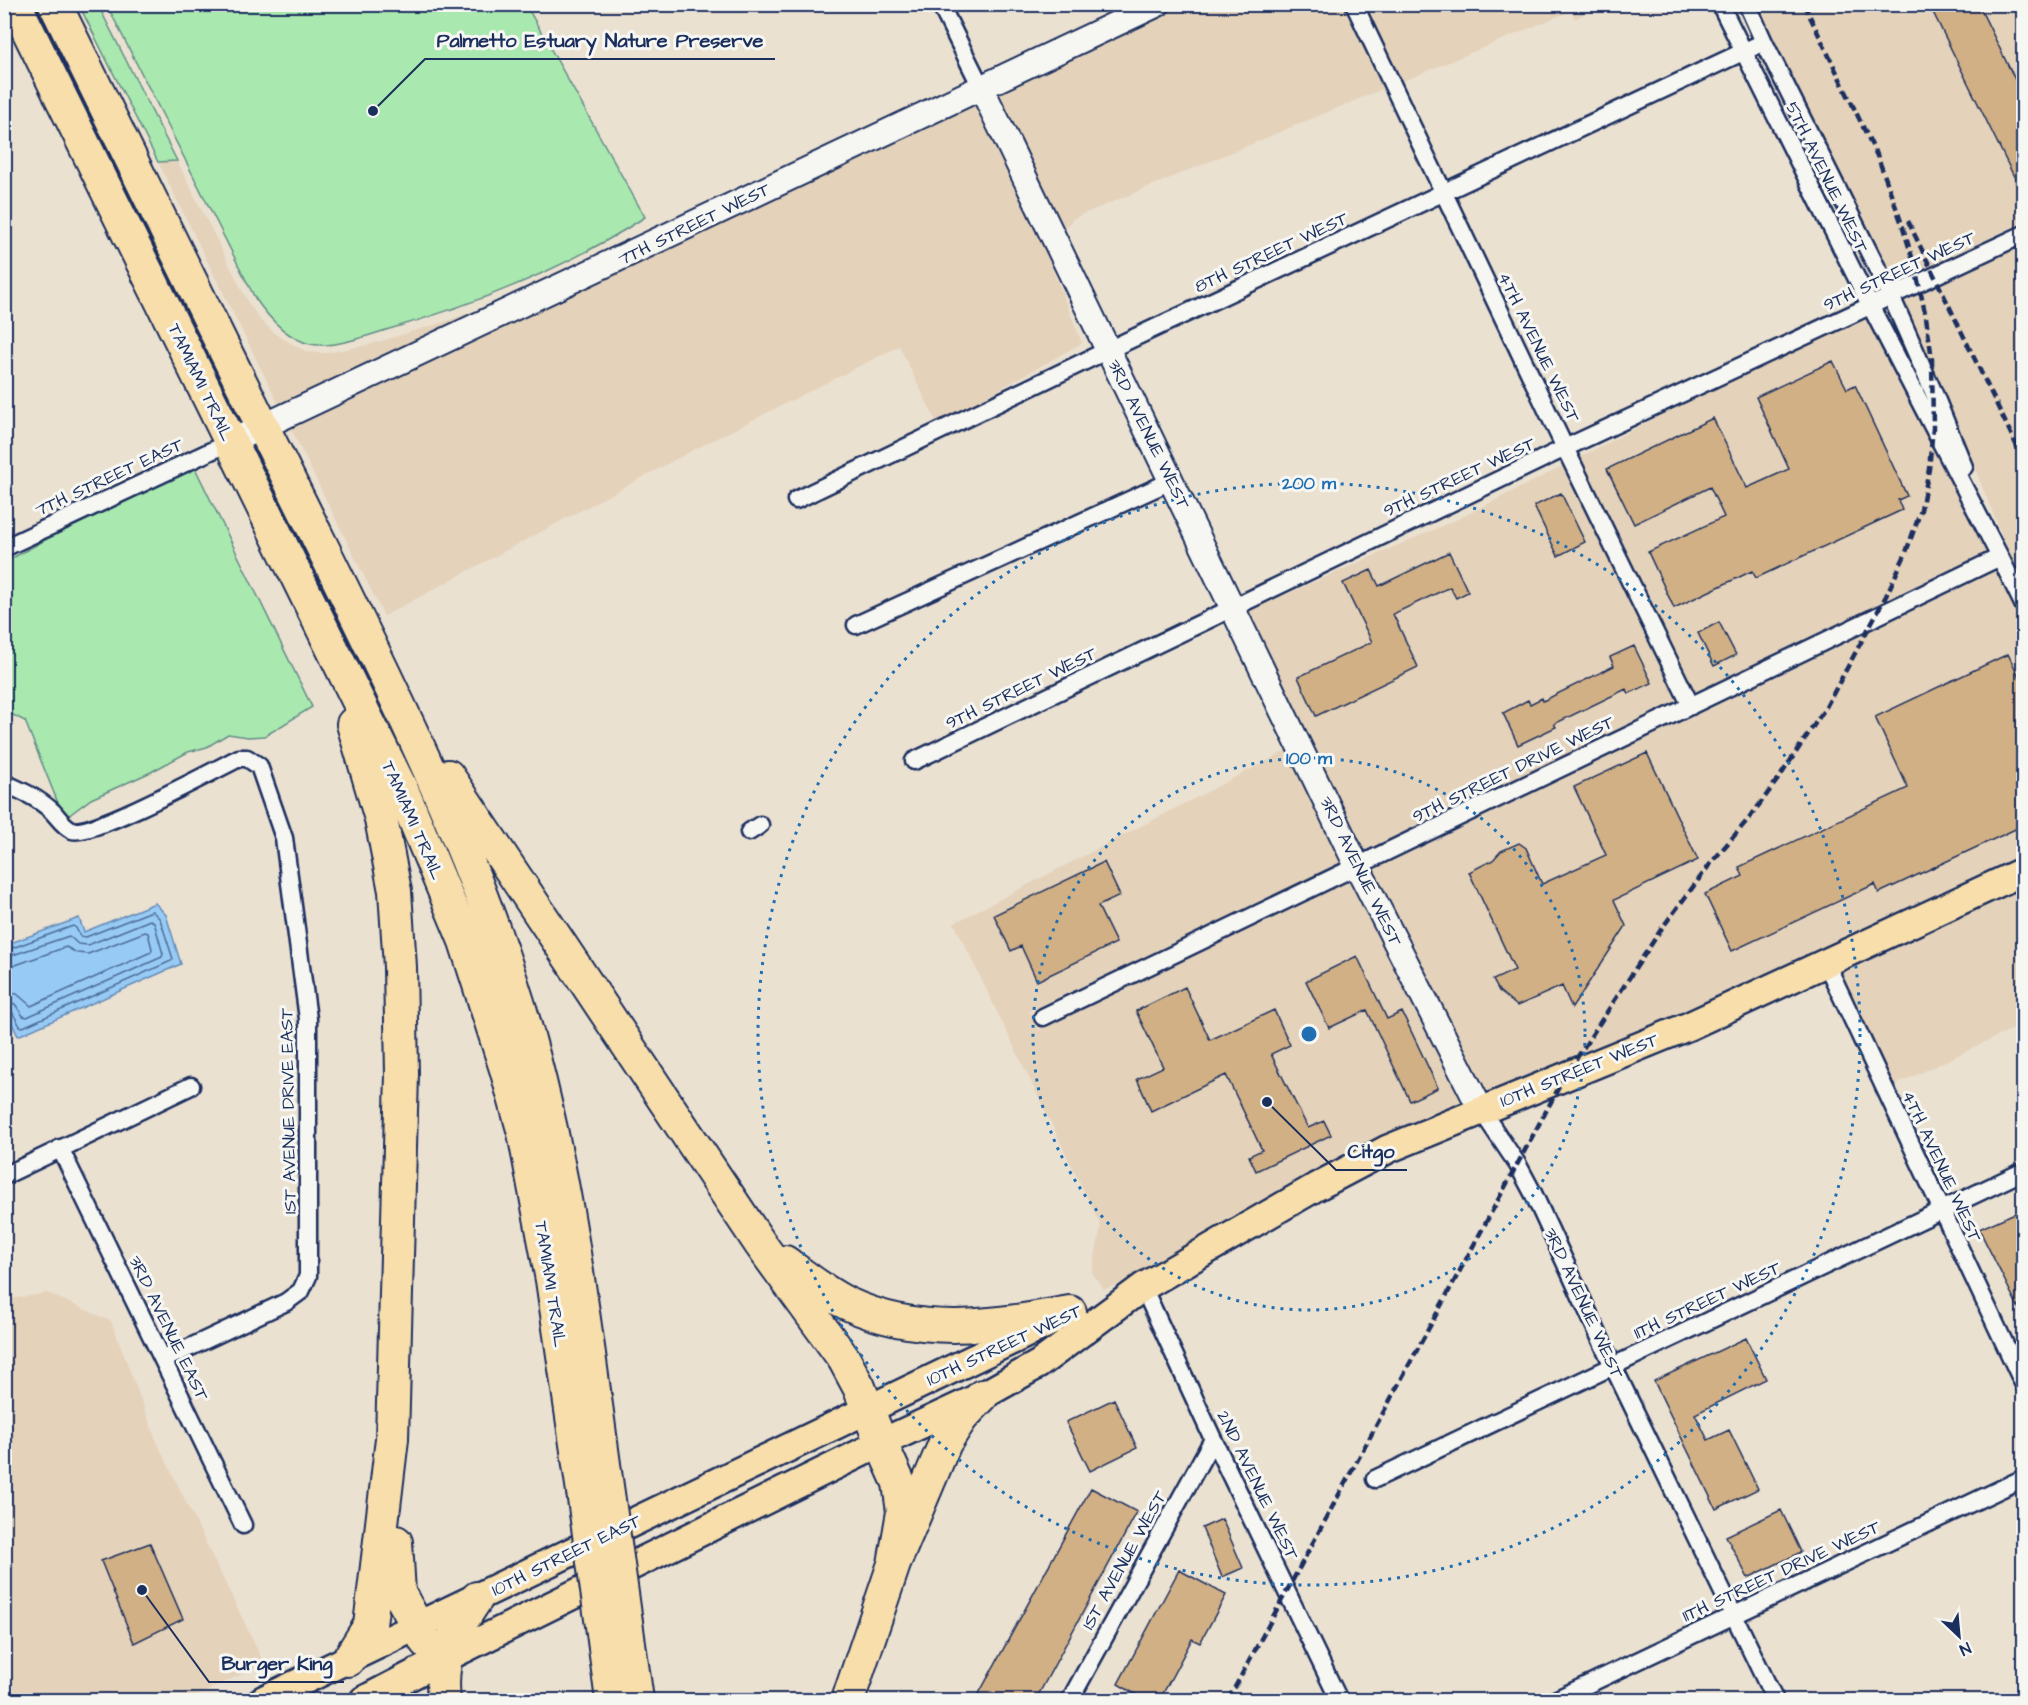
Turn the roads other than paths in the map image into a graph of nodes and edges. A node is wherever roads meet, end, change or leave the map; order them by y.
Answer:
1 (15, 4) edge
2 (55, 4) edge
3 (940, 4) edge
4 (1158, 4) edge
5 (1354, 4) edge
6 (1720, 4) edge
7 (1747, 4) edge
8 (1764, 42) junction
9 (1743, 51) junction
10 (981, 87) junction
11 (1443, 193) junction
12 (2024, 234) edge
13 (1891, 296) junction
14 (1870, 305) junction
15 (1108, 350) junction
16 (263, 428) junction
17 (230, 442) junction
18 (1565, 448) junction
19 (1171, 481) junction
20 (796, 500) dead end
21 (4, 548) edge
22 (2000, 557) junction
23 (2024, 606) edge
24 (1233, 607) junction
25 (856, 625) dead end
26 (330, 645) junction
27 (399, 702) junction
28 (1691, 706) junction
29 (914, 761) dead end
30 (4, 783) edge
31 (1357, 866) junction
32 (2024, 871) edge
33 (1826, 963) junction
34 (1043, 1017) dead end
35 (191, 1086) dead end
36 (1481, 1110) junction
37 (60, 1148) junction
38 (2024, 1171) edge
39 (4, 1176) edge
40 (1941, 1211) junction
41 (761, 1245) junction
42 (1143, 1287) junction
43 (1071, 1312) junction
44 (163, 1360) junction
45 (1613, 1366) junction
46 (2024, 1385) edge
47 (982, 1396) junction
48 (868, 1410) junction
49 (392, 1439) junction
50 (1213, 1439) junction
51 (881, 1443) junction
52 (2024, 1478) edge
53 (1375, 1479) dead end
54 (594, 1485) junction
55 (243, 1525) dead end
56 (894, 1564) junction
57 (477, 1598) junction
58 (1734, 1615) junction
59 (417, 1627) junction
60 (614, 1628) junction
61 (445, 1658) junction
62 (348, 1660) junction
63 (263, 1701) edge
64 (364, 1701) edge
65 (444, 1701) edge
66 (612, 1701) edge
67 (637, 1701) edge
68 (848, 1701) edge
69 (1070, 1701) edge
70 (1339, 1701) edge
71 (1555, 1701) edge
72 (1775, 1701) edge

1 - 17 highway, TAMIAMI TRAIL
2 - 16 highway, TAMIAMI TRAIL
3 - 10 street, 3RD AVENUE WEST
4 - 10 street, 7TH STREET WEST
5 - 11 street, 4TH AVENUE WEST
6 - 9 street, 5TH AVENUE WEST
7 - 8 street, 5TH AVENUE WEST
8 - 9 street, 8TH STREET WEST
8 - 13 street, 5TH AVENUE WEST
9 - 11 street, 8TH STREET WEST
9 - 14 street, 5TH AVENUE WEST
10 - 15 street, 3RD AVENUE WEST
10 - 16 street, 7TH STREET WEST
11 - 15 street, 8TH STREET WEST
11 - 18 street, 4TH AVENUE WEST
12 - 13 street, 9TH STREET WEST
13 - 14 street, 9TH STREET WEST
13 - 22 street, 5TH AVENUE WEST
14 - 18 street, 9TH STREET WEST
14 - 22 street, 5TH AVENUE WEST
15 - 19 street, 3RD AVENUE WEST
15 - 20 street, 8TH STREET WEST
16 - 17 street, 7TH STREET WEST
16 - 27 highway, TAMIAMI TRAIL
17 - 21 street, 7TH STREET EAST
17 - 26 highway, TAMIAMI TRAIL
18 - 24 street, 9TH STREET WEST
18 - 28 street, 4TH AVENUE WEST
19 - 24 street, 3RD AVENUE WEST
19 - 25 street
22 - 23 street, 5TH AVENUE WEST
22 - 28 street, 9TH STREET DRIVE WEST
24 - 29 street, 9TH STREET WEST
24 - 31 street, 3RD AVENUE WEST
26 - 49 highway
26 - 54 highway, TAMIAMI TRAIL
27 - 41 highway
27 - 54 highway, TAMIAMI TRAIL
28 - 31 street, 9TH STREET DRIVE WEST
30 - 44 street, 1ST AVENUE DRIVE EAST
31 - 34 street, 9TH STREET DRIVE WEST
31 - 36 street, 3RD AVENUE WEST
32 - 33 main road, 10TH STREET WEST
33 - 36 main road, 10TH STREET WEST
33 - 40 street, 4TH AVENUE WEST
35 - 37 street
36 - 42 main road, 10TH STREET WEST
36 - 45 street, 3RD AVENUE WEST
37 - 39 street
37 - 44 street, 3RD AVENUE EAST
38 - 40 street, 11TH STREET WEST
40 - 45 street, 11TH STREET WEST
40 - 46 street, 4TH AVENUE WEST
41 - 43 highway
41 - 48 highway
42 - 43 main road, 10TH STREET WEST
42 - 47 main road, 10TH STREET WEST
42 - 50 street, 2ND AVENUE WEST
43 - 48 main road, 10TH STREET WEST
44 - 55 street, 3RD AVENUE EAST
45 - 53 street, 11TH STREET WEST
45 - 58 street, 3RD AVENUE WEST
47 - 51 main road, 10TH STREET WEST
47 - 56 highway
48 - 51 highway
48 - 57 main road, 10TH STREET EAST
49 - 59 highway
49 - 62 highway
50 - 69 street, 1ST AVENUE WEST
50 - 70 street, 2ND AVENUE WEST
51 - 56 highway
51 - 61 main road
52 - 58 street, 11TH STREET DRIVE WEST
54 - 60 highway, TAMIAMI TRAIL, bridge
56 - 68 highway
57 - 59 main road, 10TH STREET EAST
57 - 61 highway
58 - 71 street, 11TH STREET DRIVE WEST
58 - 72 street, 3RD AVENUE WEST
59 - 61 highway
59 - 62 main road, 10TH STREET EAST
60 - 66 highway, TAMIAMI TRAIL
60 - 67 highway, TAMIAMI TRAIL
61 - 64 main road
61 - 65 highway
62 - 63 main road, 10TH STREET EAST

